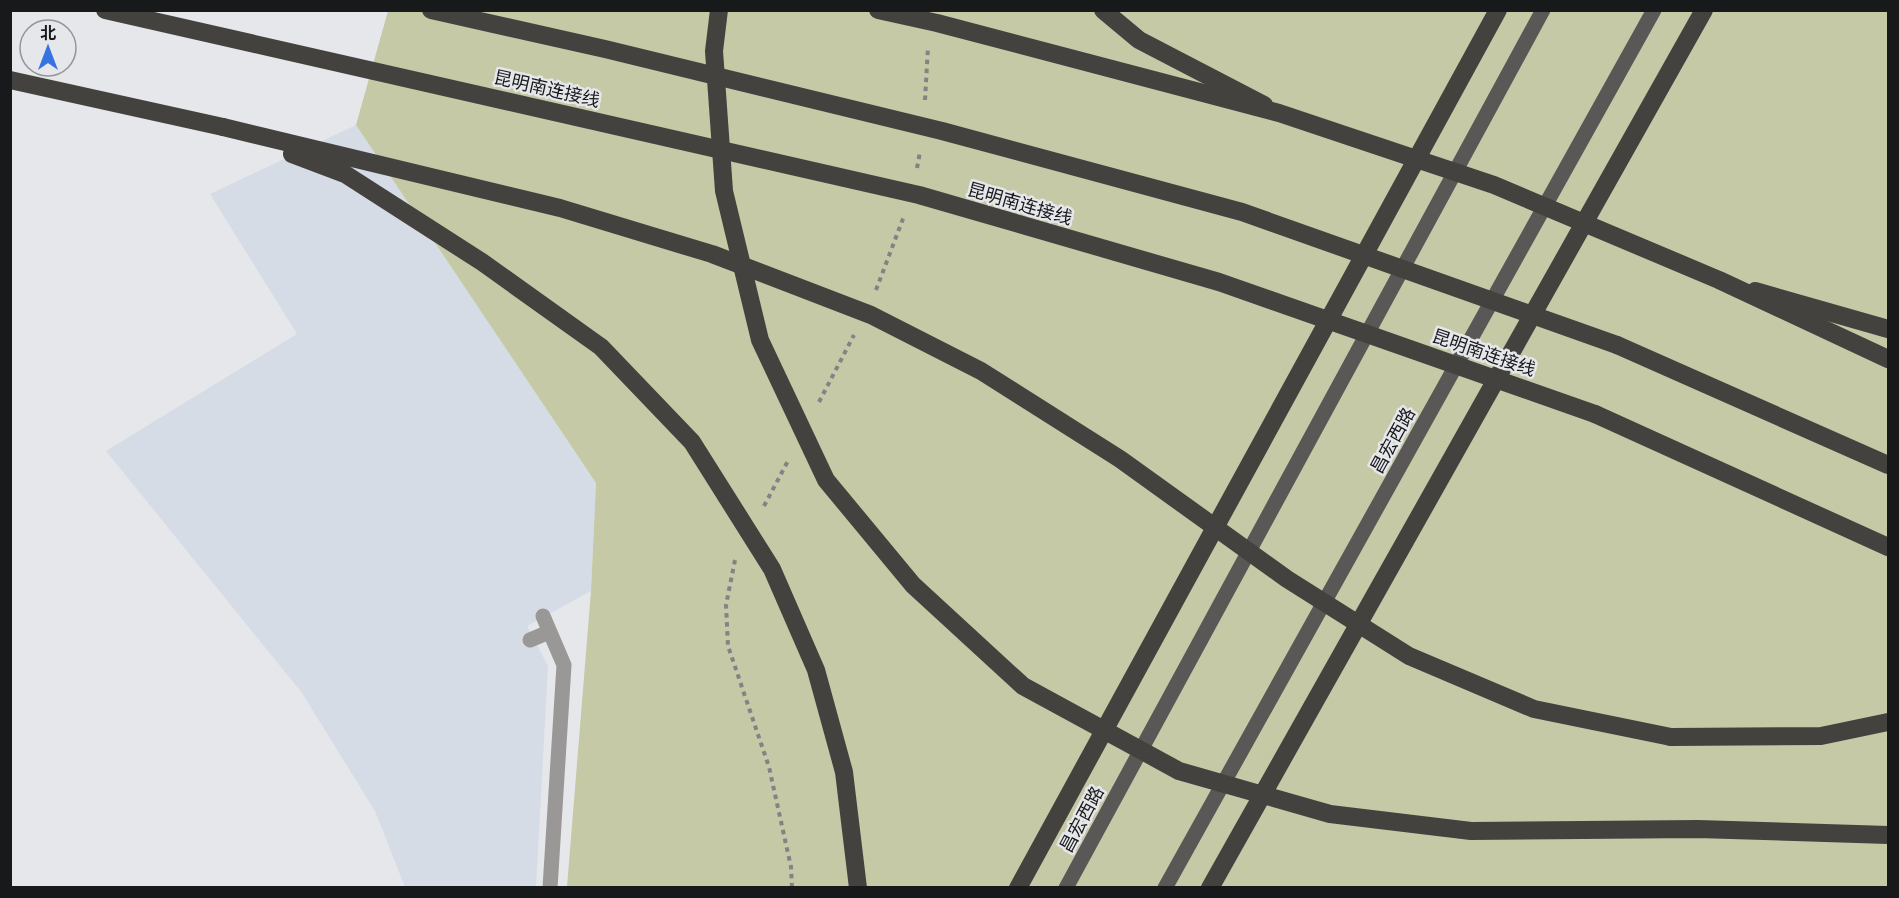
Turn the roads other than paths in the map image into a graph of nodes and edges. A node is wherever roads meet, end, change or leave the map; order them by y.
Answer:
1 (105, 10) edge
2 (431, 10) edge
3 (719, 10) edge
4 (878, 10) edge
5 (1103, 10) edge
6 (1498, 10) edge
7 (1543, 10) edge
8 (1654, 10) edge
9 (1704, 10) edge
10 (10, 80) edge
11 (1278, 113) junction
12 (223, 127) junction
13 (1719, 280) junction
14 (1888, 329) edge
15 (1888, 358) edge
16 (1888, 465) edge
17 (1888, 547) edge
18 (543, 616) dead end
19 (549, 632) junction
20 (530, 640) dead end
21 (1888, 722) edge
22 (1888, 835) edge
23 (550, 888) edge
24 (858, 888) edge
25 (1018, 888) edge
26 (1066, 888) edge
27 (1165, 888) edge
28 (1210, 888) edge

1 - 17 highway, 昆明南连接线, bridge
2 - 16 highway, bridge
3 - 22 highway, bridge
4 - 11 highway, bridge
5 - 11 highway, bridge
6 - 25 highway
7 - 26 main road, 昌宏西路
8 - 27 main road, 昌宏西路
9 - 28 highway
10 - 12 highway
11 - 13 highway, bridge
12 - 21 highway, bridge
12 - 24 highway, bridge
13 - 14 highway, bridge
13 - 15 highway, bridge
18 - 19 lane
19 - 20 lane
19 - 23 lane

